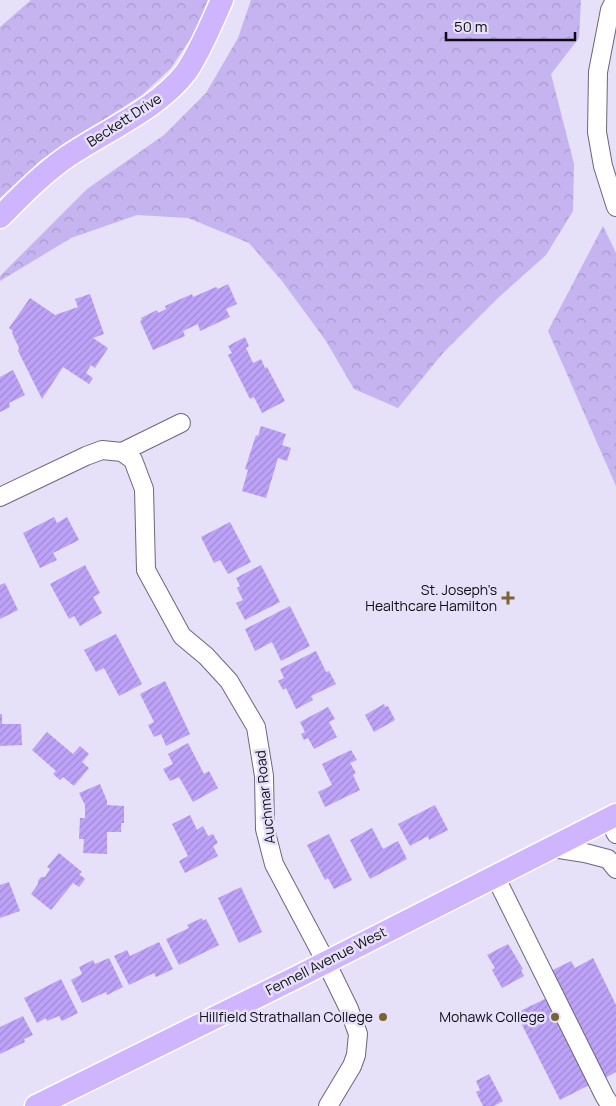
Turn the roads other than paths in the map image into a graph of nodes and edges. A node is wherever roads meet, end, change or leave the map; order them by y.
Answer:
1 (222, 0) edge
2 (614, 0) edge
3 (616, 207) edge
4 (0, 217) edge
5 (181, 423) dead end
6 (122, 452) junction
7 (0, 498) edge
8 (614, 823) edge
9 (553, 848) junction
10 (616, 869) edge
11 (495, 876) junction
12 (326, 962) junction
13 (36, 1106) edge
14 (328, 1106) edge
15 (611, 1106) edge

1 - 4 main road, Beckett Drive
2 - 3 street
5 - 6 street
6 - 7 street
6 - 12 street, Auchmar Road
8 - 9 main road, Fennell Avenue West
9 - 10 street
9 - 11 main road, Fennell Avenue West
11 - 12 main road, Fennell Avenue West
11 - 15 street
12 - 13 main road, Fennell Avenue West
12 - 14 street, Auchmar Road

